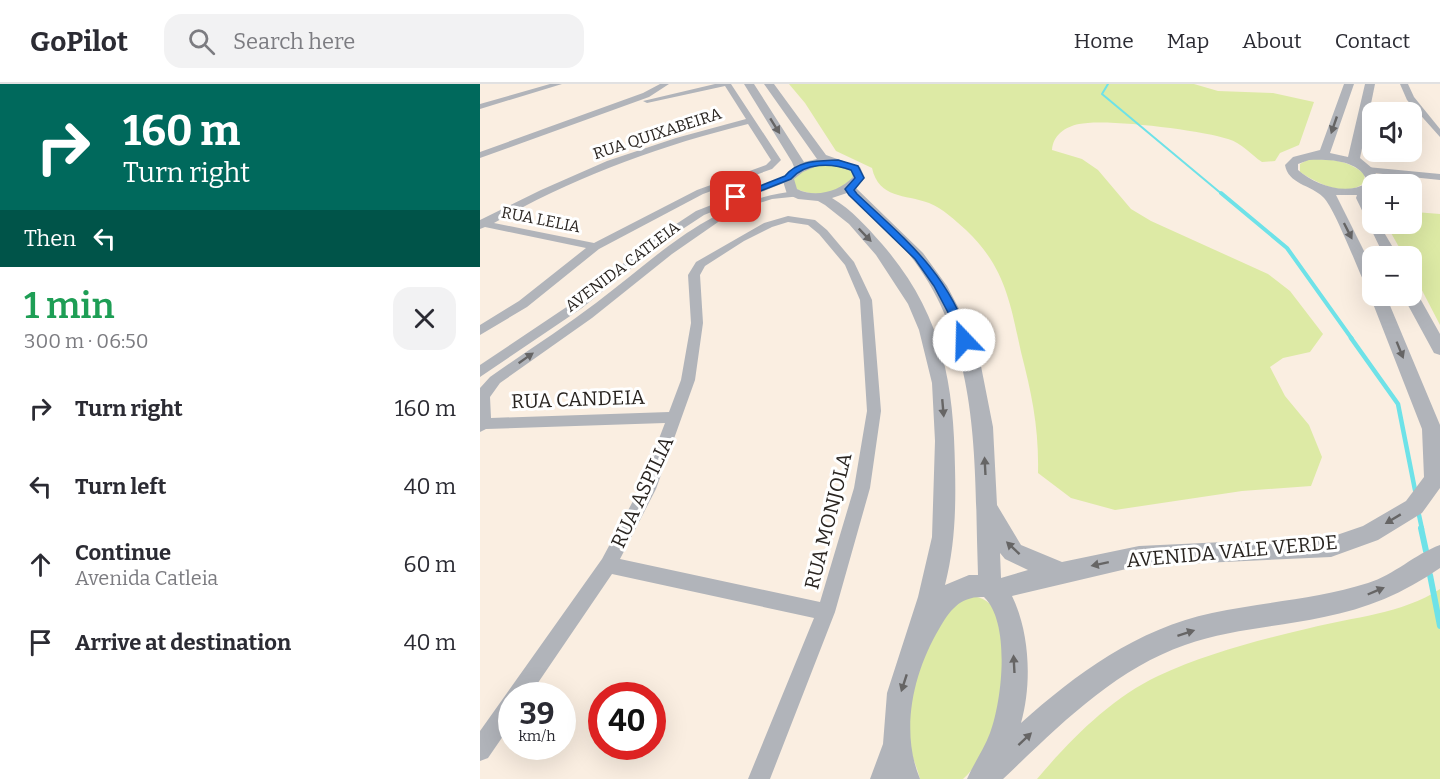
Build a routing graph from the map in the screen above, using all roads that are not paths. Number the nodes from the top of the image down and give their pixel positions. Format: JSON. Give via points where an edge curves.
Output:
{"nodes":[{"id":1,"x":558,"y":84,"type":"edge"},
{"id":2,"x":665,"y":84,"type":"edge"},
{"id":3,"x":726,"y":84,"type":"edge"},
{"id":4,"x":749,"y":84,"type":"edge"},
{"id":5,"x":769,"y":84,"type":"edge"},
{"id":6,"x":1349,"y":84,"type":"edge"},
{"id":7,"x":1370,"y":84,"type":"edge"},
{"id":8,"x":1404,"y":84,"type":"edge"},
{"id":9,"x":650,"y":97,"type":"junction"},
{"id":10,"x":480,"y":107,"type":"edge"},
{"id":11,"x":749,"y":121,"type":"junction"},
{"id":12,"x":1440,"y":134,"type":"edge"},
{"id":13,"x":480,"y":155,"type":"edge"},
{"id":14,"x":1310,"y":156,"type":"junction"},
{"id":15,"x":827,"y":162,"type":"junction"},
{"id":16,"x":1362,"y":167,"type":"junction"},
{"id":17,"x":800,"y":168,"type":"junction"},
{"id":18,"x":1368,"y":174,"type":"edge"},
{"id":19,"x":1440,"y":177,"type":"edge"},
{"id":20,"x":788,"y":178,"type":"junction"},
{"id":21,"x":1422,"y":184,"type":"edge"},
{"id":22,"x":1440,"y":185,"type":"edge"},
{"id":23,"x":1316,"y":187,"type":"junction"},
{"id":24,"x":1362,"y":188,"type":"edge"},
{"id":25,"x":850,"y":189,"type":"junction"},
{"id":26,"x":798,"y":194,"type":"junction"},
{"id":27,"x":821,"y":197,"type":"junction"},
{"id":28,"x":481,"y":225,"type":"edge"},
{"id":29,"x":595,"y":247,"type":"junction"},
{"id":30,"x":1362,"y":261,"type":"edge"},
{"id":31,"x":700,"y":264,"type":"joint"},
{"id":32,"x":1382,"y":306,"type":"edge"},
{"id":33,"x":1416,"y":306,"type":"edge"},
{"id":34,"x":480,"y":331,"type":"edge"},
{"id":35,"x":1440,"y":349,"type":"edge"},
{"id":36,"x":480,"y":372,"type":"edge"},
{"id":37,"x":481,"y":394,"type":"edge"},
{"id":38,"x":676,"y":417,"type":"junction"},
{"id":39,"x":481,"y":425,"type":"edge"},
{"id":40,"x":987,"y":502,"type":"junction"},
{"id":41,"x":1440,"y":555,"type":"edge"},
{"id":42,"x":608,"y":565,"type":"junction"},
{"id":43,"x":1060,"y":573,"type":"junction"},
{"id":44,"x":993,"y":589,"type":"junction"},
{"id":45,"x":826,"y":612,"type":"junction"},
{"id":46,"x":915,"y":647,"type":"junction"},
{"id":47,"x":527,"y":682,"type":"edge"},
{"id":48,"x":498,"y":724,"type":"edge"},
{"id":49,"x":897,"y":745,"type":"junction"},
{"id":50,"x":480,"y":750,"type":"edge"},
{"id":51,"x":759,"y":779,"type":"edge"},
{"id":52,"x":885,"y":779,"type":"edge"},
{"id":53,"x":905,"y":779,"type":"edge"},
{"id":54,"x":982,"y":779,"type":"edge"}],
"edges":[{"from":1,"to":10,"type":"street"},
{"from":2,"to":9,"type":"street"},
{"from":3,"to":9,"type":"street"},
{"from":3,"to":11,"type":"street"},
{"from":4,"to":17,"type":"street","one_way":true},
{"from":5,"to":15,"type":"street"},
{"from":6,"to":14,"type":"street","one_way":true,"via":[[1325,152]]},
{"from":7,"to":16,"type":"street","via":[[1354,158]]},
{"from":8,"to":12,"type":"street","via":[[1410,98]]},
{"from":9,"to":13,"type":"street"},
{"from":11,"to":28,"type":"street","name":"RUA QUIXABEIRA","via":[[661,144],[587,171]]},
{"from":11,"to":29,"type":"street","via":[[776,160],[761,171],[700,192]]},
{"from":14,"to":16,"type":"street","via":[[1334,157]]},
{"from":14,"to":23,"type":"street","via":[[1294,161],[1292,171]]},
{"from":15,"to":17,"type":"street"},
{"from":15,"to":25,"type":"street","via":[[847,164],[859,173]]},
{"from":16,"to":18,"type":"street"},
{"from":16,"to":19,"type":"street"},
{"from":17,"to":20,"type":"street"},
{"from":20,"to":26,"type":"street","via":[[787,184]]},
{"from":20,"to":36,"type":"street","name":"AVENIDA CATLEIA","via":[[700,213],[578,305]]},
{"from":21,"to":22,"type":"street"},
{"from":23,"to":24,"type":"street","via":[[1345,192]]},
{"from":23,"to":30,"type":"street","one_way":true,"via":[[1333,200]]},
{"from":25,"to":27,"type":"street"},
{"from":40,"to":25,"type":"street","one_way":true,"via":[[983,427],[971,361],[957,320],[918,256]]},
{"from":26,"to":27,"type":"street"},
{"from":37,"to":26,"type":"street","name":"AVENIDA CATLEIA","one_way":true,"via":[[710,222],[777,193]]},
{"from":27,"to":46,"type":"street","one_way":true,"via":[[835,204],[898,275],[927,327],[940,368],[945,432],[943,543]]},
{"from":28,"to":29,"type":"street","name":"RUA LELIA"},
{"from":29,"to":34,"type":"street","via":[[523,304]]},
{"from":31,"to":38,"type":"street","name":"RUA ASPILIA","via":[[694,275],[697,323],[688,380]]},
{"from":31,"to":45,"type":"street","name":"RUA MONJOLA","via":[[768,225],[788,219],[811,222],[850,264],[866,300],[874,411],[862,488]]},
{"from":32,"to":43,"type":"street","name":"AVENIDA VALE VERDE","one_way":true,"via":[[1432,429],[1435,479],[1414,507],[1370,533],[1331,547],[1139,556]]},
{"from":33,"to":35,"type":"street"},
{"from":37,"to":39,"type":"street"},
{"from":38,"to":39,"type":"street","name":"RUA CANDEIA"},
{"from":38,"to":42,"type":"street","name":"RUA ASPILIA","via":[[648,489]]},
{"from":43,"to":40,"type":"street","one_way":true,"via":[[1013,552]]},
{"from":40,"to":44,"type":"street"},
{"from":54,"to":41,"type":"street","one_way":true,"via":[[1084,685],[1131,654],[1186,632],[1368,594],[1410,576]]},
{"from":42,"to":45,"type":"street"},
{"from":42,"to":47,"type":"street","name":"RUA ASPILIA"},
{"from":43,"to":44,"type":"street","name":"AVENIDA VALE VERDE"},
{"from":44,"to":46,"type":"street","name":"AVENIDA VALE VERDE","via":[[968,586],[951,594]]},
{"from":54,"to":44,"type":"street","one_way":true,"via":[[997,753],[1010,712],[1015,671],[1007,610]]},
{"from":45,"to":51,"type":"street","name":"RUA MONJOLA"},
{"from":46,"to":49,"type":"street","one_way":true,"via":[[900,694]]},
{"from":48,"to":50,"type":"street"},
{"from":49,"to":52,"type":"street"},
{"from":49,"to":53,"type":"street"}]}
